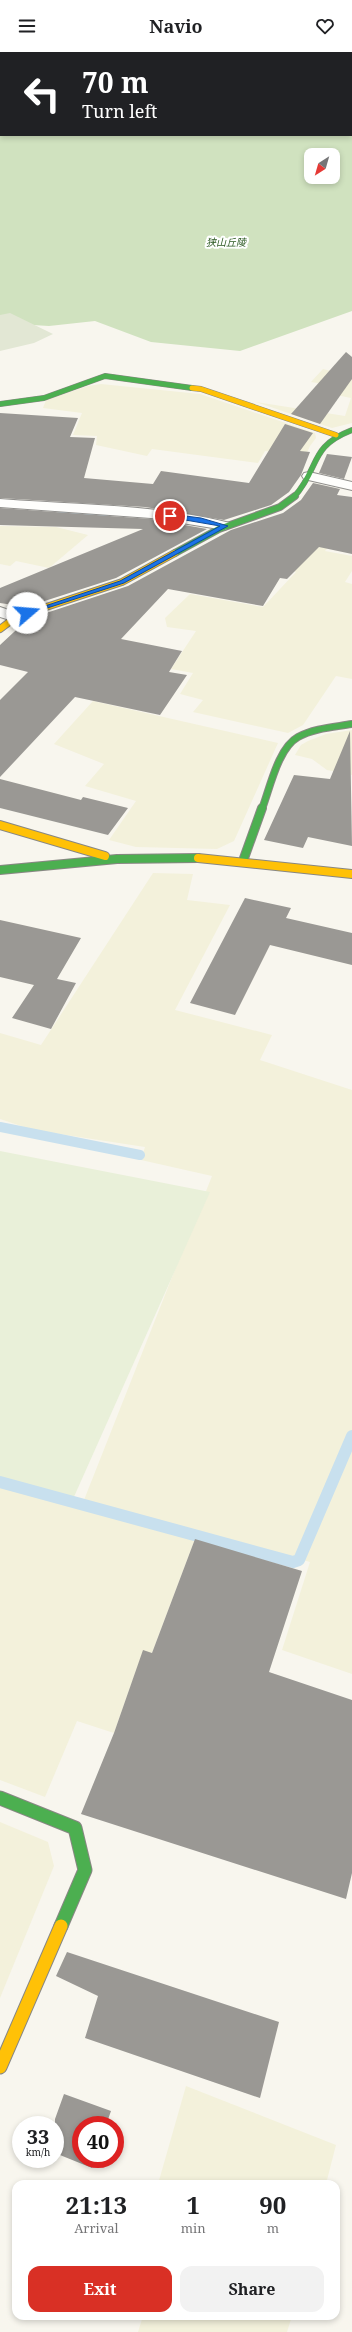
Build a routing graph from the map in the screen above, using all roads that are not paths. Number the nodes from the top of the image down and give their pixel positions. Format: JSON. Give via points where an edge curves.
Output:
{"nodes":[{"id":1,"x":0,"y":404,"type":"edge"},
{"id":2,"x":352,"y":430,"type":"edge"},
{"id":3,"x":336,"y":435,"type":"junction"},
{"id":4,"x":309,"y":476,"type":"junction"},
{"id":5,"x":352,"y":486,"type":"edge"},
{"id":6,"x":0,"y":503,"type":"edge"},
{"id":7,"x":225,"y":526,"type":"junction"},
{"id":8,"x":0,"y":612,"type":"edge"},
{"id":9,"x":16,"y":616,"type":"junction"},
{"id":10,"x":0,"y":630,"type":"edge"},
{"id":11,"x":352,"y":724,"type":"edge"},
{"id":12,"x":0,"y":825,"type":"edge"},
{"id":13,"x":116,"y":860,"type":"junction"},
{"id":14,"x":243,"y":861,"type":"junction"},
{"id":15,"x":0,"y":870,"type":"edge"},
{"id":16,"x":352,"y":874,"type":"edge"},
{"id":17,"x":0,"y":1798,"type":"edge"},
{"id":18,"x":0,"y":2067,"type":"edge"}],
"edges":[{"from":1,"to":3,"type":"street","via":[[44,398],[105,376],[201,389]]},
{"from":2,"to":3,"type":"street"},
{"from":3,"to":4,"type":"street","via":[[321,447]]},
{"from":4,"to":5,"type":"street"},
{"from":4,"to":7,"type":"street","via":[[295,496],[277,508]]},
{"from":6,"to":7,"type":"street","via":[[124,510],[201,520]]},
{"from":7,"to":9,"type":"street","via":[[122,582]]},
{"from":8,"to":9,"type":"street"},
{"from":9,"to":10,"type":"street"},
{"from":11,"to":14,"type":"street","via":[[326,728],[298,737],[283,752]]},
{"from":12,"to":13,"type":"street"},
{"from":13,"to":14,"type":"street","via":[[187,858]]},
{"from":13,"to":15,"type":"street"},
{"from":14,"to":16,"type":"street"},
{"from":17,"to":18,"type":"street","via":[[75,1828],[86,1870]]}]}
